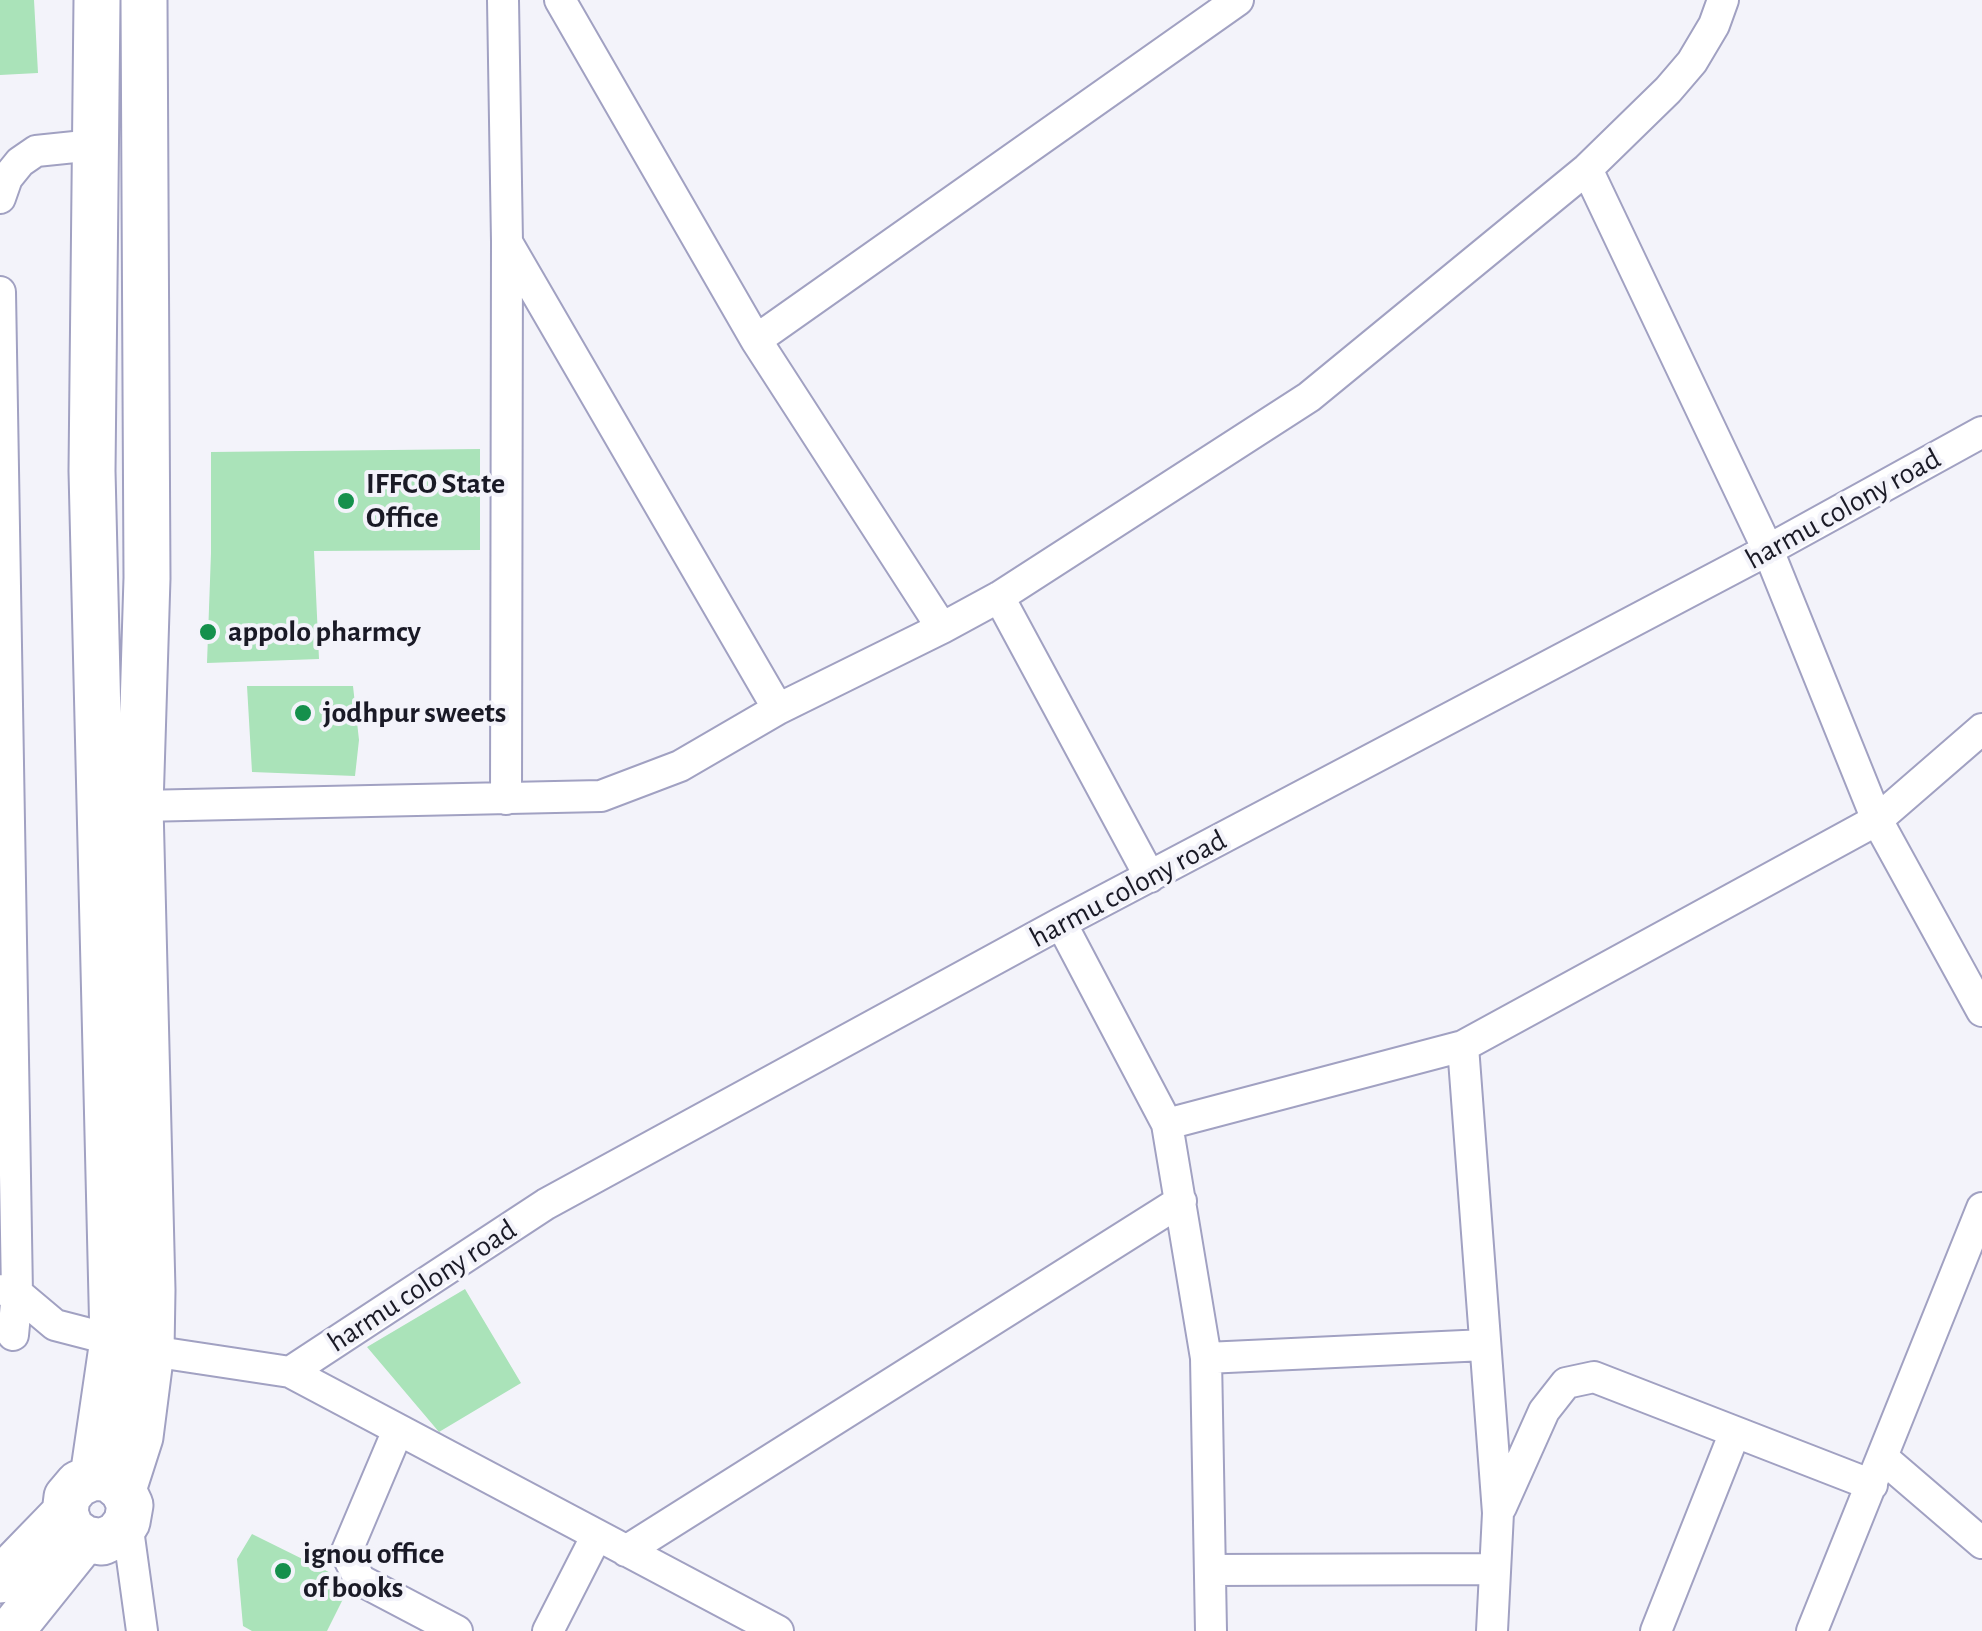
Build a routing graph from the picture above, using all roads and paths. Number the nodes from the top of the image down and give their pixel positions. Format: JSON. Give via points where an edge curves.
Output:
{"nodes":[{"id":1,"x":97,"y":0,"type":"edge"},
{"id":2,"x":144,"y":0,"type":"edge"},
{"id":3,"x":503,"y":0,"type":"edge"},
{"id":4,"x":560,"y":0,"type":"edge"},
{"id":5,"x":1238,"y":0,"type":"edge"},
{"id":6,"x":1724,"y":0,"type":"edge"},
{"id":7,"x":94,"y":145,"type":"junction"},
{"id":8,"x":1587,"y":170,"type":"junction"},
{"id":9,"x":0,"y":198,"type":"edge"},
{"id":10,"x":507,"y":242,"type":"junction"},
{"id":11,"x":0,"y":292,"type":"edge"},
{"id":12,"x":756,"y":340,"type":"junction"},
{"id":13,"x":1982,"y":432,"type":"edge"},
{"id":14,"x":1768,"y":550,"type":"junction"},
{"id":15,"x":999,"y":597,"type":"junction"},
{"id":16,"x":942,"y":628,"type":"junction"},
{"id":17,"x":778,"y":709,"type":"junction"},
{"id":18,"x":1982,"y":729,"type":"edge"},
{"id":19,"x":506,"y":800,"type":"junction"},
{"id":20,"x":140,"y":806,"type":"junction"},
{"id":21,"x":1877,"y":820,"type":"junction"},
{"id":22,"x":1150,"y":877,"type":"junction"},
{"id":23,"x":1061,"y":924,"type":"junction"},
{"id":24,"x":1982,"y":1010,"type":"edge"},
{"id":25,"x":1462,"y":1046,"type":"junction"},
{"id":26,"x":1167,"y":1124,"type":"junction"},
{"id":27,"x":1181,"y":1201,"type":"junction"},
{"id":28,"x":1982,"y":1208,"type":"edge"},
{"id":29,"x":8,"y":1291,"type":"edge"},
{"id":30,"x":56,"y":1324,"type":"junction"},
{"id":31,"x":6,"y":1334,"type":"edge"},
{"id":32,"x":132,"y":1346,"type":"junction"},
{"id":33,"x":1485,"y":1346,"type":"junction"},
{"id":34,"x":1206,"y":1358,"type":"junction"},
{"id":35,"x":290,"y":1372,"type":"junction"},
{"id":36,"x":398,"y":1430,"type":"junction"},
{"id":37,"x":1735,"y":1432,"type":"junction"},
{"id":38,"x":1877,"y":1471,"type":"junction"},
{"id":39,"x":115,"y":1496,"type":"junction"},
{"id":40,"x":1498,"y":1513,"type":"junction"},
{"id":41,"x":75,"y":1526,"type":"junction"},
{"id":42,"x":598,"y":1535,"type":"junction"},
{"id":43,"x":1982,"y":1542,"type":"edge"},
{"id":44,"x":626,"y":1550,"type":"junction"},
{"id":45,"x":1496,"y":1569,"type":"junction"},
{"id":46,"x":1210,"y":1570,"type":"junction"},
{"id":47,"x":0,"y":1580,"type":"edge"},
{"id":48,"x":11,"y":1631,"type":"edge"},
{"id":49,"x":142,"y":1631,"type":"edge"},
{"id":50,"x":457,"y":1631,"type":"edge"},
{"id":51,"x":548,"y":1631,"type":"edge"},
{"id":52,"x":778,"y":1631,"type":"edge"},
{"id":53,"x":1210,"y":1631,"type":"edge"},
{"id":54,"x":1492,"y":1631,"type":"edge"},
{"id":55,"x":1656,"y":1631,"type":"edge"},
{"id":56,"x":1812,"y":1631,"type":"edge"}],
"edges":[{"from":1,"to":7,"type":"main road"},
{"from":2,"to":20,"type":"main road","via":[[147,578]]},
{"from":3,"to":10,"type":"street"},
{"from":4,"to":12,"type":"street"},
{"from":5,"to":12,"type":"street"},
{"from":6,"to":8,"type":"street","via":[[1692,62]]},
{"from":7,"to":9,"type":"street","via":[[36,152],[7,178]]},
{"from":7,"to":32,"type":"main road","via":[[92,490]]},
{"from":8,"to":14,"type":"street"},
{"from":8,"to":15,"type":"street","via":[[1309,397]]},
{"from":10,"to":17,"type":"street"},
{"from":10,"to":19,"type":"street"},
{"from":11,"to":29,"type":"street"},
{"from":12,"to":16,"type":"street"},
{"from":13,"to":14,"type":"street","name":"harmu colony road"},
{"from":14,"to":21,"type":"street"},
{"from":14,"to":22,"type":"street","name":"harmu colony road"},
{"from":15,"to":16,"type":"street"},
{"from":15,"to":22,"type":"street"},
{"from":16,"to":17,"type":"street"},
{"from":17,"to":19,"type":"street","via":[[680,766],[601,796]]},
{"from":18,"to":21,"type":"street"},
{"from":19,"to":20,"type":"street"},
{"from":20,"to":32,"type":"main road","via":[[152,1290]]},
{"from":21,"to":24,"type":"street"},
{"from":21,"to":25,"type":"street"},
{"from":22,"to":23,"type":"street","name":"harmu colony road"},
{"from":23,"to":26,"type":"street"},
{"from":23,"to":35,"type":"street","name":"harmu colony road","via":[[546,1204]]},
{"from":25,"to":26,"type":"street"},
{"from":25,"to":33,"type":"street"},
{"from":26,"to":27,"type":"street"},
{"from":27,"to":34,"type":"street"},
{"from":27,"to":44,"type":"street"},
{"from":28,"to":38,"type":"street"},
{"from":29,"to":30,"type":"street"},
{"from":29,"to":31,"type":"street"},
{"from":30,"to":31,"type":"street"},
{"from":30,"to":32,"type":"street"},
{"from":32,"to":35,"type":"street"},
{"from":32,"to":39,"type":"main road","via":[[140,1437]]},
{"from":33,"to":34,"type":"street"},
{"from":33,"to":40,"type":"street"},
{"from":34,"to":46,"type":"street"},
{"from":35,"to":36,"type":"street"},
{"from":36,"to":42,"type":"street"},
{"from":36,"to":50,"type":"street","via":[[346,1553],[360,1580]]},
{"from":37,"to":38,"type":"street"},
{"from":37,"to":40,"type":"street","via":[[1594,1378],[1566,1383],[1544,1410]]},
{"from":37,"to":55,"type":"street"},
{"from":38,"to":43,"type":"street"},
{"from":38,"to":56,"type":"street"},
{"from":39,"to":41,"type":"main road","via":[[78,1484],[67,1497]]},
{"from":39,"to":49,"type":"street"},
{"from":40,"to":45,"type":"street"},
{"from":41,"to":47,"type":"main road"},
{"from":41,"to":48,"type":"main road"},
{"from":42,"to":44,"type":"street"},
{"from":42,"to":51,"type":"street"},
{"from":44,"to":52,"type":"street"},
{"from":45,"to":46,"type":"street"},
{"from":45,"to":54,"type":"street"},
{"from":46,"to":53,"type":"street"}]}
